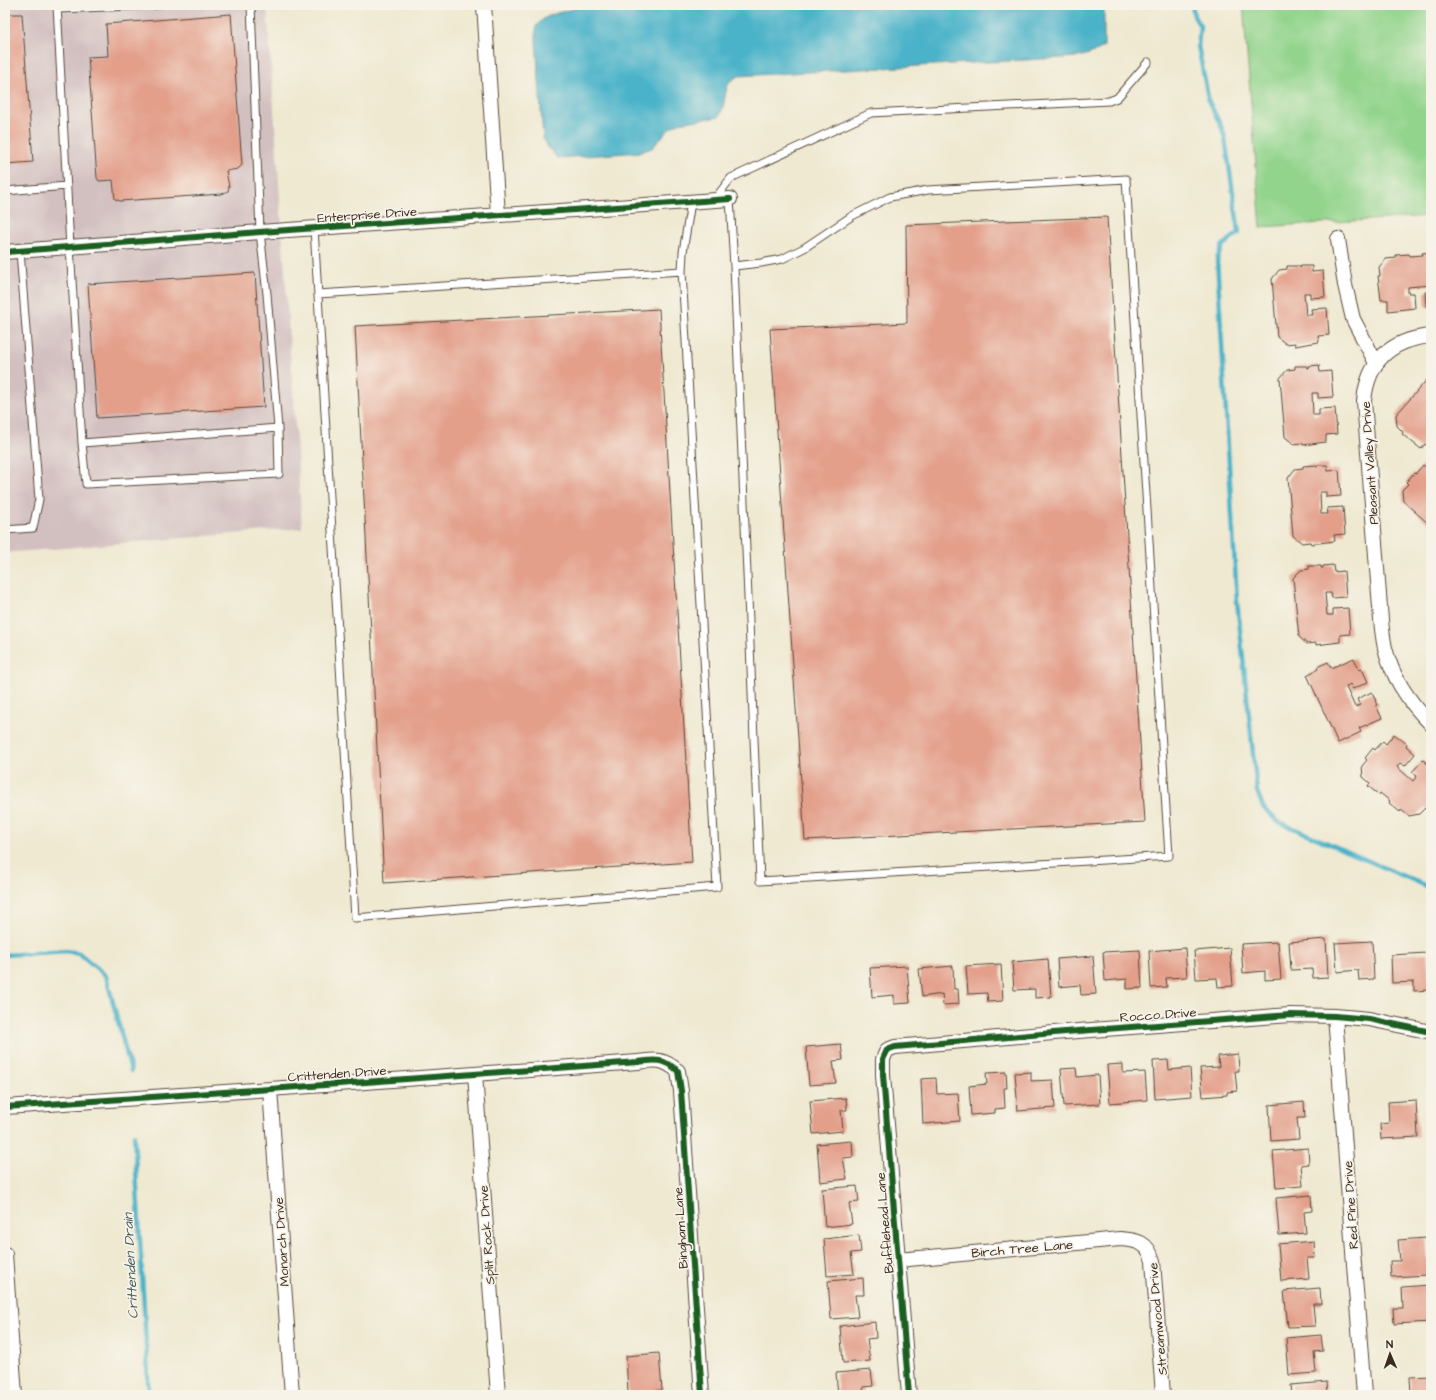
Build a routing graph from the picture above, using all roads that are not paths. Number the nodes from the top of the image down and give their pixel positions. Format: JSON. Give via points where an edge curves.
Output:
{"nodes":[{"id":1,"x":158,"y":5,"type":"edge"},
{"id":2,"x":251,"y":5,"type":"edge"},
{"id":3,"x":484,"y":5,"type":"edge"},
{"id":4,"x":57,"y":7,"type":"edge"},
{"id":5,"x":1148,"y":62,"type":"dead end"},
{"id":6,"x":68,"y":186,"type":"junction"},
{"id":7,"x":5,"y":191,"type":"edge"},
{"id":8,"x":730,"y":199,"type":"joint"},
{"id":9,"x":714,"y":200,"type":"junction"},
{"id":10,"x":691,"y":202,"type":"junction"},
{"id":11,"x":498,"y":215,"type":"junction"},
{"id":12,"x":314,"y":228,"type":"junction"},
{"id":13,"x":260,"y":232,"type":"junction"},
{"id":14,"x":1338,"y":239,"type":"dead end"},
{"id":15,"x":70,"y":247,"type":"junction"},
{"id":16,"x":20,"y":251,"type":"junction"},
{"id":17,"x":5,"y":252,"type":"edge"},
{"id":18,"x":734,"y":266,"type":"junction"},
{"id":19,"x":682,"y":270,"type":"junction"},
{"id":20,"x":318,"y":294,"type":"junction"},
{"id":21,"x":1431,"y":336,"type":"edge"},
{"id":22,"x":1376,"y":363,"type":"junction"},
{"id":23,"x":278,"y":428,"type":"junction"},
{"id":24,"x":82,"y":443,"type":"junction"},
{"id":25,"x":5,"y":530,"type":"edge"},
{"id":26,"x":1431,"y":724,"type":"edge"},
{"id":27,"x":1335,"y":1016,"type":"junction"},
{"id":28,"x":1431,"y":1032,"type":"edge"},
{"id":29,"x":887,"y":1050,"type":"joint"},
{"id":30,"x":670,"y":1064,"type":"joint"},
{"id":31,"x":475,"y":1074,"type":"junction"},
{"id":32,"x":270,"y":1090,"type":"junction"},
{"id":33,"x":5,"y":1107,"type":"edge"},
{"id":34,"x":1144,"y":1246,"type":"joint"},
{"id":35,"x":5,"y":1254,"type":"edge"},
{"id":36,"x":898,"y":1260,"type":"junction"},
{"id":37,"x":15,"y":1395,"type":"edge"},
{"id":38,"x":292,"y":1395,"type":"edge"},
{"id":39,"x":498,"y":1395,"type":"edge"},
{"id":40,"x":702,"y":1395,"type":"edge"},
{"id":41,"x":909,"y":1395,"type":"edge"},
{"id":42,"x":1163,"y":1395,"type":"edge"},
{"id":43,"x":1364,"y":1395,"type":"edge"}],
"edges":[{"from":1,"to":4,"type":"lane"},
{"from":2,"to":13,"type":"lane"},
{"from":3,"to":11,"type":"street"},
{"from":4,"to":6,"type":"lane"},
{"from":5,"to":9,"type":"lane","via":[[1117,98],[1109,101],[871,114],[731,178]]},
{"from":6,"to":7,"type":"lane"},
{"from":6,"to":15,"type":"lane"},
{"from":8,"to":9,"type":"street","name":"Enterprise Drive"},
{"from":8,"to":18,"type":"lane"},
{"from":9,"to":10,"type":"street","name":"Enterprise Drive"},
{"from":10,"to":11,"type":"street","name":"Enterprise Drive"},
{"from":10,"to":19,"type":"lane"},
{"from":11,"to":12,"type":"street","name":"Enterprise Drive"},
{"from":12,"to":13,"type":"street","name":"Enterprise Drive"},
{"from":12,"to":20,"type":"lane"},
{"from":13,"to":15,"type":"street","name":"Enterprise Drive"},
{"from":13,"to":23,"type":"lane"},
{"from":14,"to":22,"type":"street","via":[[1353,319]]},
{"from":15,"to":16,"type":"street","name":"Enterprise Drive"},
{"from":15,"to":24,"type":"lane"},
{"from":16,"to":17,"type":"street","name":"Enterprise Drive"},
{"from":16,"to":25,"type":"lane","via":[[39,499],[33,528]]},
{"from":18,"to":18,"type":"lane","via":[[760,881],[1169,856],[1126,179],[928,190],[890,197],[852,216],[804,248],[782,259]]},
{"from":19,"to":20,"type":"lane"},
{"from":19,"to":20,"type":"lane","via":[[717,887],[355,918]]},
{"from":21,"to":22,"type":"street","name":"Pleasant Valley Drive","via":[[1414,338],[1393,347]]},
{"from":22,"to":26,"type":"street","name":"Pleasant Valley Drive","via":[[1366,386],[1364,401],[1381,620],[1389,661],[1400,685],[1412,704]]},
{"from":23,"to":24,"type":"lane"},
{"from":23,"to":24,"type":"lane","via":[[279,474],[86,484]]},
{"from":27,"to":28,"type":"street","name":"Rocco Drive","via":[[1369,1019]]},
{"from":27,"to":29,"type":"street","name":"Rocco Drive","via":[[1290,1015],[895,1047]]},
{"from":27,"to":43,"type":"street","name":"Red Pine Drive"},
{"from":29,"to":36,"type":"street","name":"Bufflehead Lane","via":[[883,1075]]},
{"from":30,"to":31,"type":"street","name":"Crittenden Drive","via":[[654,1059]]},
{"from":30,"to":40,"type":"street","name":"Bingham Lane","via":[[678,1071],[681,1091]]},
{"from":31,"to":32,"type":"street","name":"Crittenden Drive"},
{"from":31,"to":39,"type":"street","name":"Split Rock Drive"},
{"from":32,"to":33,"type":"street","name":"Crittenden Drive"},
{"from":32,"to":38,"type":"street","name":"Monarch Drive"},
{"from":34,"to":36,"type":"street","name":"Birch Tree Lane","via":[[1140,1242],[1120,1239]]},
{"from":34,"to":42,"type":"street","name":"Streamwood Drive","via":[[1151,1253],[1153,1261]]},
{"from":35,"to":37,"type":"street"},
{"from":36,"to":41,"type":"street","name":"Bufflehead Lane"}]}
